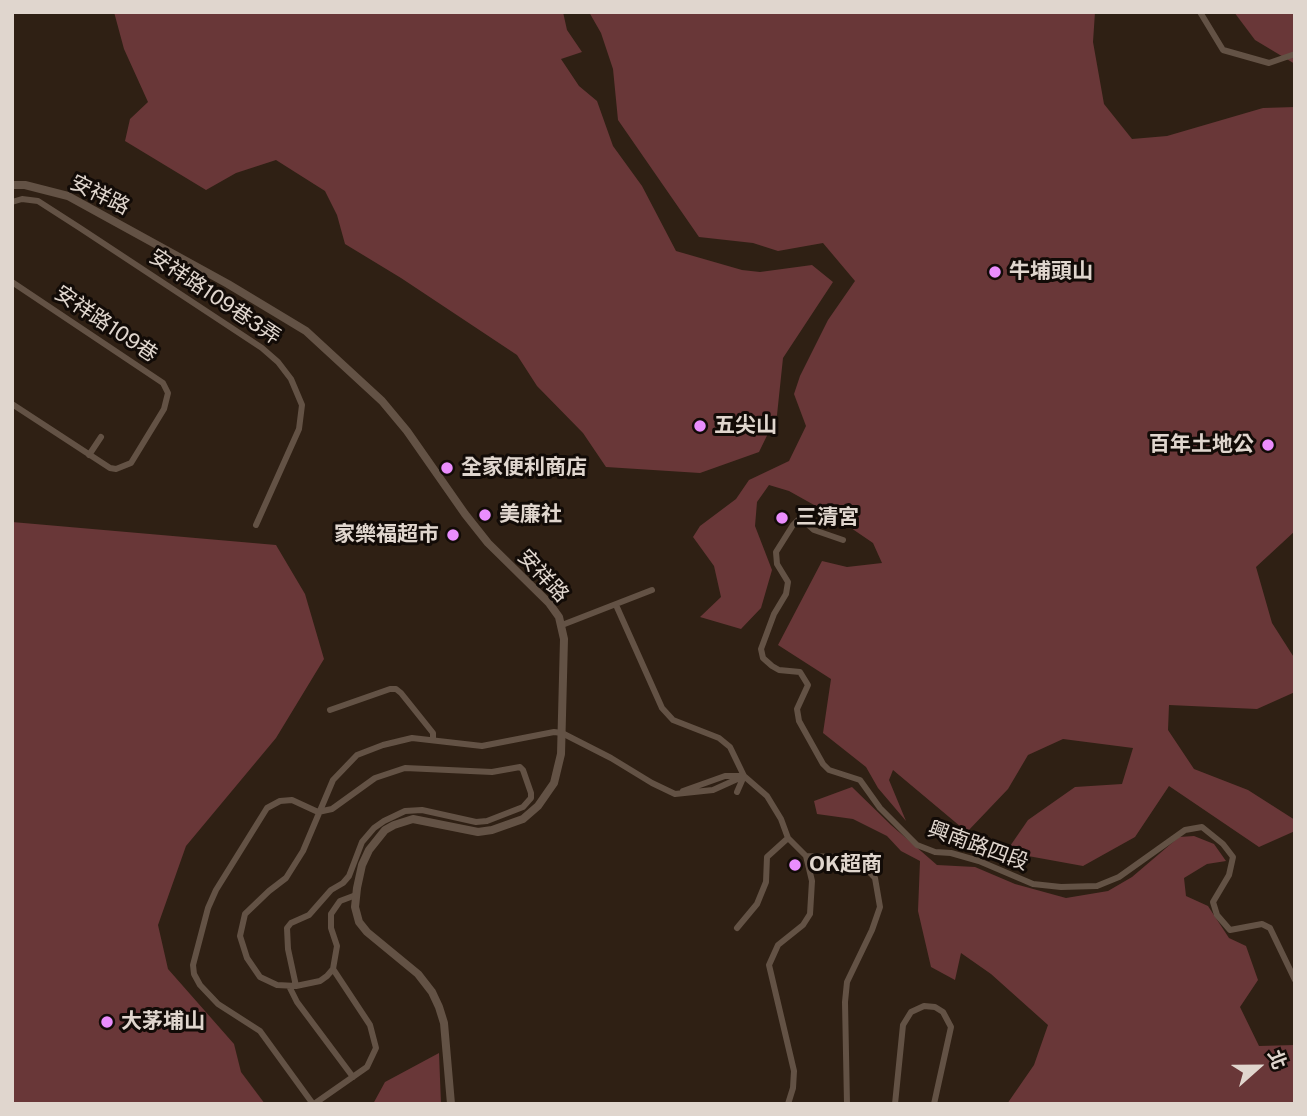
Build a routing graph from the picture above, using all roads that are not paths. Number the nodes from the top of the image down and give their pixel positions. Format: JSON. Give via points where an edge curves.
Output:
{"nodes":[{"id":1,"x":1200,"y":12,"type":"edge"},
{"id":2,"x":1295,"y":54,"type":"edge"},
{"id":3,"x":12,"y":185,"type":"edge"},
{"id":4,"x":12,"y":202,"type":"edge"},
{"id":5,"x":12,"y":282,"type":"edge"},
{"id":6,"x":12,"y":404,"type":"edge"},
{"id":7,"x":101,"y":437,"type":"dead end"},
{"id":8,"x":89,"y":455,"type":"junction"},
{"id":9,"x":256,"y":525,"type":"dead end"},
{"id":10,"x":843,"y":540,"type":"dead end"},
{"id":11,"x":652,"y":590,"type":"dead end"},
{"id":12,"x":616,"y":605,"type":"junction"},
{"id":13,"x":562,"y":625,"type":"junction"},
{"id":14,"x":330,"y":710,"type":"dead end"},
{"id":15,"x":562,"y":733,"type":"junction"},
{"id":16,"x":433,"y":740,"type":"junction"},
{"id":17,"x":744,"y":776,"type":"junction"},
{"id":18,"x":737,"y":792,"type":"dead end"},
{"id":19,"x":317,"y":812,"type":"junction"},
{"id":20,"x":788,"y":838,"type":"junction"},
{"id":21,"x":806,"y":856,"type":"junction"},
{"id":22,"x":356,"y":895,"type":"junction"},
{"id":23,"x":737,"y":928,"type":"dead end"},
{"id":24,"x":333,"y":969,"type":"junction"},
{"id":25,"x":1295,"y":980,"type":"edge"},
{"id":26,"x":292,"y":986,"type":"junction"},
{"id":27,"x":353,"y":1077,"type":"junction"},
{"id":28,"x":313,"y":1104,"type":"edge"},
{"id":29,"x":450,"y":1104,"type":"edge"},
{"id":30,"x":788,"y":1104,"type":"edge"},
{"id":31,"x":847,"y":1104,"type":"edge"},
{"id":32,"x":895,"y":1104,"type":"edge"},
{"id":33,"x":934,"y":1104,"type":"edge"}],
"edges":[{"from":1,"to":2,"type":"street","via":[[1223,50],[1269,63]]},
{"from":3,"to":13,"type":"street","name":"安祥路","via":[[68,196],[306,331],[382,401],[464,514],[549,603]]},
{"from":4,"to":9,"type":"street","name":"安祥路109巷3弄","via":[[38,201],[262,348],[291,379],[302,405],[299,429]]},
{"from":5,"to":8,"type":"street","name":"安祥路109巷","via":[[163,383],[168,393],[164,409],[131,463],[110,468]]},
{"from":6,"to":8,"type":"street","name":"安祥路109巷"},
{"from":7,"to":8,"type":"street"},
{"from":10,"to":25,"type":"street","name":"興南路四段","via":[[814,530],[804,521],[793,525],[776,552],[777,564],[788,582],[786,594],[761,649],[772,666],[800,672],[808,685],[797,709],[799,721],[823,764],[860,780],[916,845],[979,861],[1033,884],[1097,886],[1119,877],[1185,830],[1202,827],[1233,857],[1229,875],[1213,902],[1217,915],[1230,930],[1262,924],[1270,928]]},
{"from":11,"to":12,"type":"street"},
{"from":12,"to":13,"type":"street"},
{"from":12,"to":17,"type":"street","via":[[662,708],[673,720],[730,747]]},
{"from":13,"to":15,"type":"street","name":"安祥路"},
{"from":14,"to":16,"type":"street","via":[[396,689],[433,733]]},
{"from":15,"to":16,"type":"street","via":[[482,746]]},
{"from":15,"to":17,"type":"street","via":[[675,794],[713,790]]},
{"from":15,"to":22,"type":"street","name":"安祥路","via":[[554,783],[523,819],[478,832],[413,819],[394,825],[369,850]]},
{"from":16,"to":19,"type":"street","via":[[412,738],[357,755],[333,780]]},
{"from":17,"to":18,"type":"street"},
{"from":17,"to":20,"type":"street","via":[[767,796]]},
{"from":19,"to":26,"type":"street","via":[[303,851],[286,877],[245,914],[240,936],[260,977]]},
{"from":19,"to":26,"type":"street","via":[[332,810],[375,778],[405,768],[492,772],[520,767],[531,793],[523,807],[487,821],[405,811],[374,828],[362,842],[343,883],[309,915],[287,928]]},
{"from":19,"to":28,"type":"street","via":[[292,800],[267,808],[216,890],[193,965],[201,985],[218,1004],[260,1031]]},
{"from":20,"to":21,"type":"street"},
{"from":20,"to":23,"type":"street","via":[[767,857],[766,881],[757,904]]},
{"from":21,"to":30,"type":"street","via":[[812,881],[810,914],[778,945],[769,964],[794,1071]]},
{"from":21,"to":31,"type":"street","via":[[843,857],[861,863],[875,878],[880,907],[847,982]]},
{"from":22,"to":24,"type":"street","via":[[340,901],[331,914],[337,946]]},
{"from":22,"to":29,"type":"street","name":"安祥路","via":[[359,922],[418,974],[439,1007]]},
{"from":24,"to":26,"type":"street","via":[[320,981]]},
{"from":24,"to":27,"type":"street","via":[[375,1039],[367,1067]]},
{"from":26,"to":27,"type":"street","via":[[297,1002]]},
{"from":27,"to":28,"type":"street"},
{"from":32,"to":33,"type":"street","via":[[903,1025],[923,1006],[943,1012],[951,1027]]}]}
